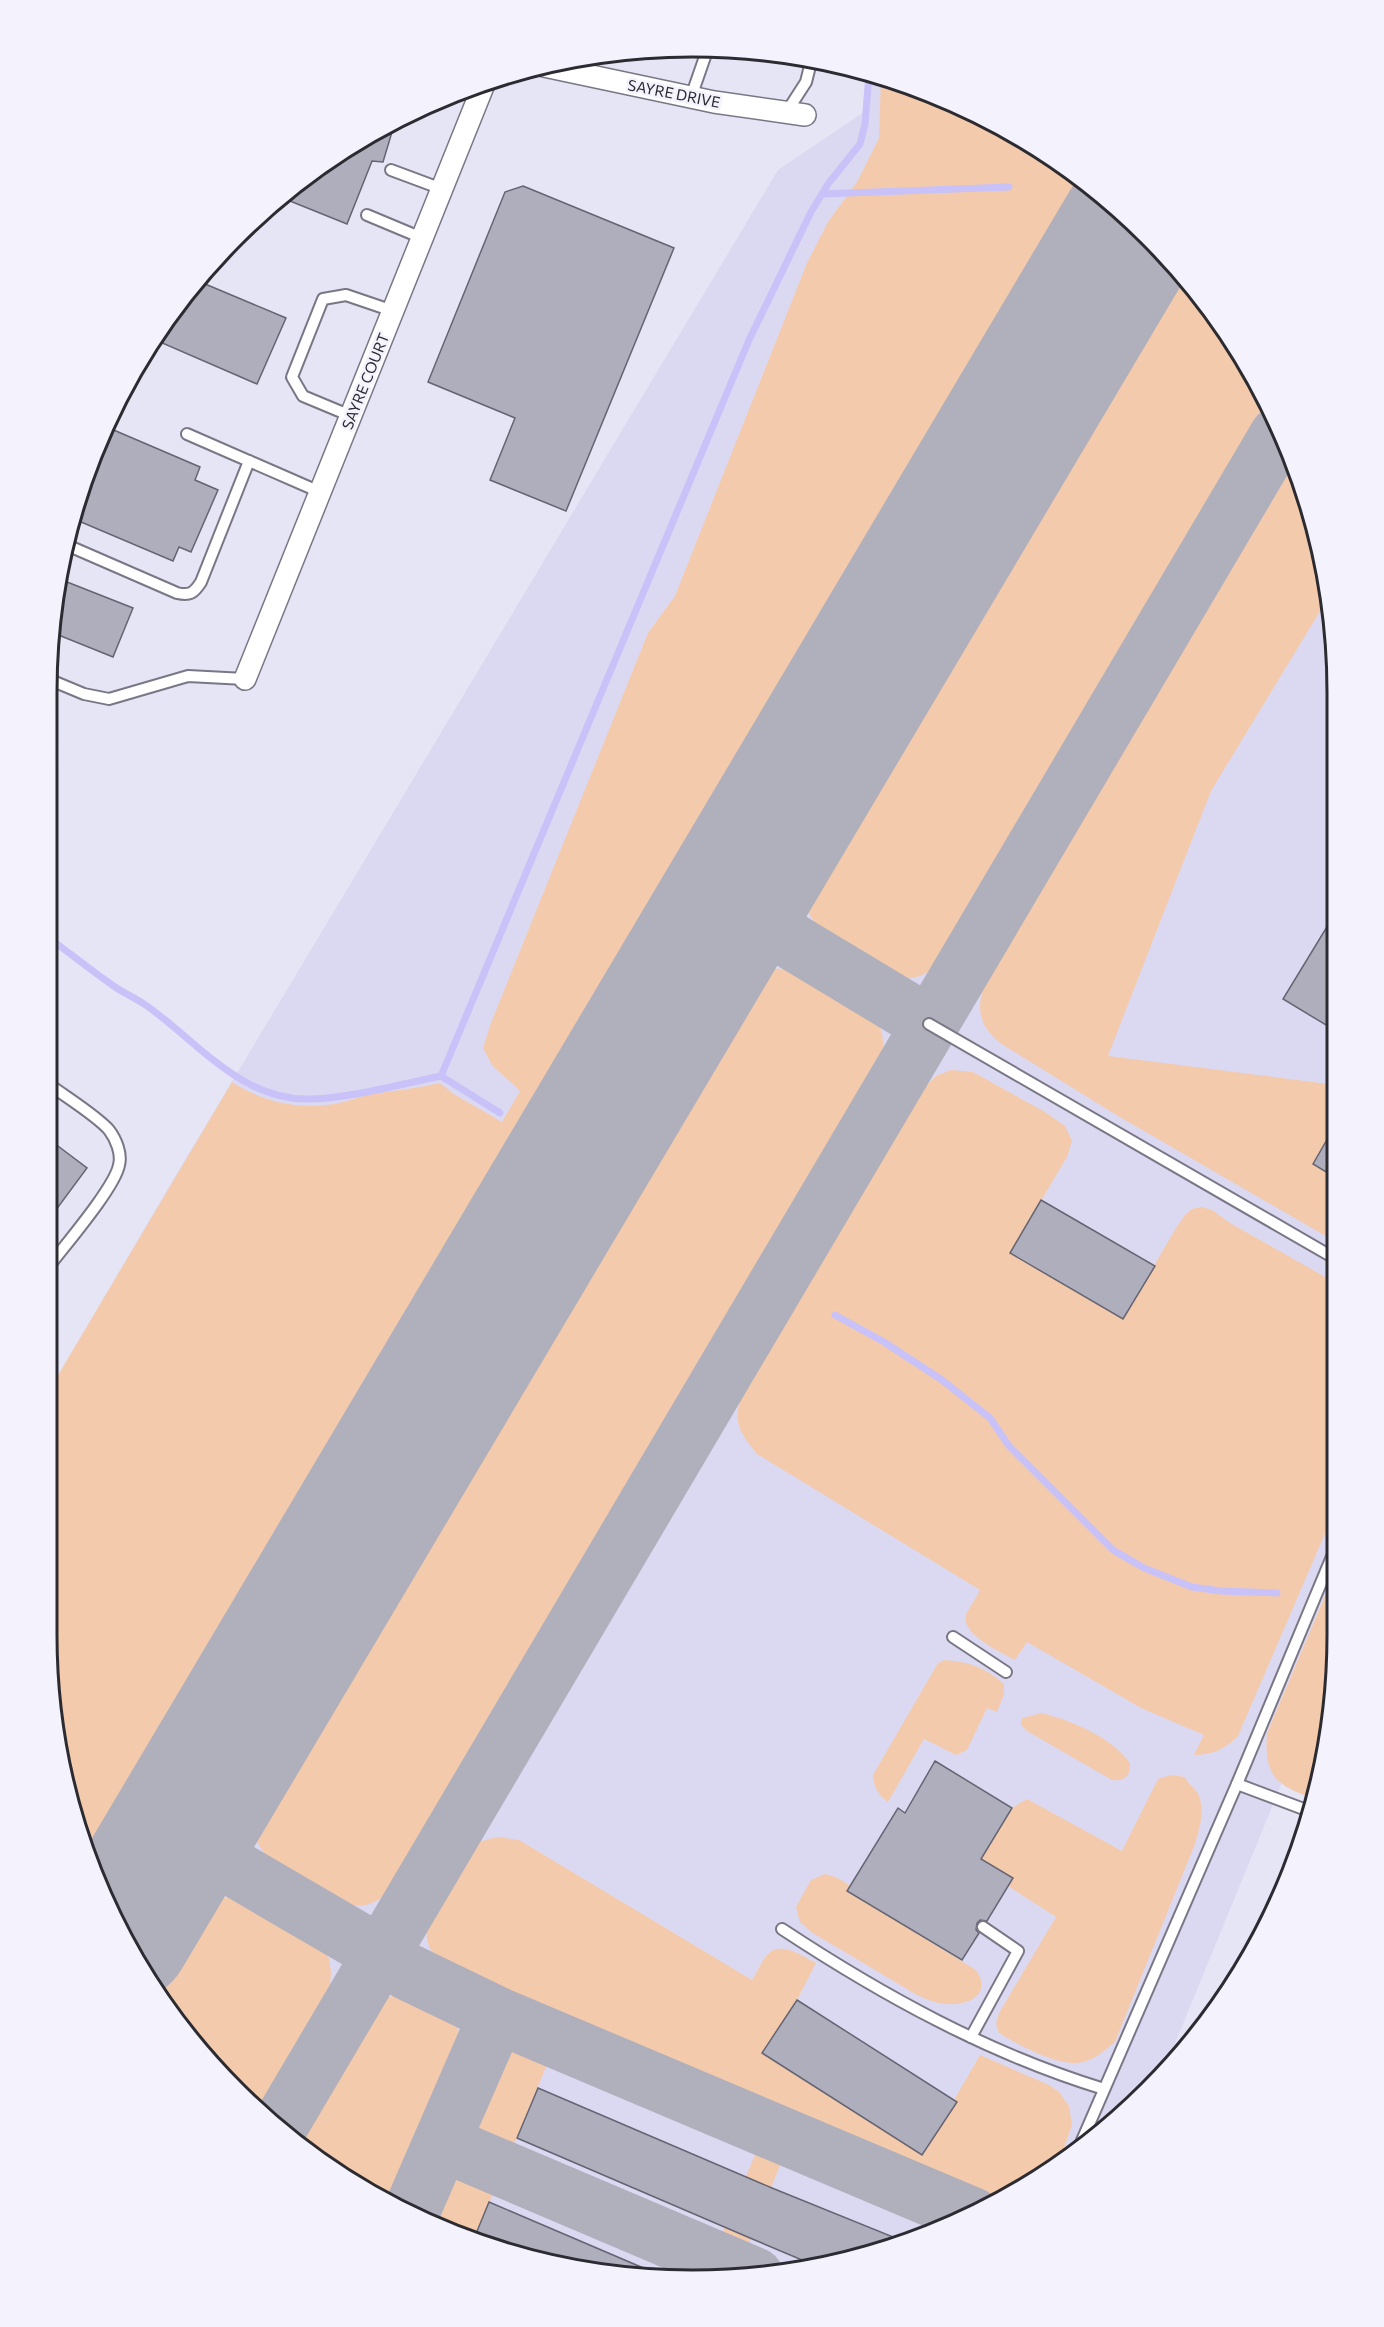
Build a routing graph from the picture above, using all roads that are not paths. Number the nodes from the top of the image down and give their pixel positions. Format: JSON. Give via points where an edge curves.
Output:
{"nodes":[{"id":1,"x":705,"y":57,"type":"edge"},
{"id":2,"x":810,"y":68,"type":"edge"},
{"id":3,"x":564,"y":70,"type":"edge"},
{"id":4,"x":480,"y":94,"type":"edge"},
{"id":5,"x":691,"y":97,"type":"junction"},
{"id":6,"x":796,"y":114,"type":"joint"},
{"id":7,"x":391,"y":170,"type":"dead end"},
{"id":8,"x":442,"y":189,"type":"junction"},
{"id":9,"x":367,"y":215,"type":"dead end"},
{"id":10,"x":422,"y":238,"type":"junction"},
{"id":11,"x":393,"y":311,"type":"junction"},
{"id":12,"x":351,"y":416,"type":"junction"},
{"id":13,"x":187,"y":435,"type":"dead end"},
{"id":14,"x":249,"y":461,"type":"junction"},
{"id":15,"x":320,"y":492,"type":"junction"},
{"id":16,"x":74,"y":548,"type":"edge"},
{"id":17,"x":245,"y":679,"type":"joint"},
{"id":18,"x":57,"y":682,"type":"edge"},
{"id":19,"x":929,"y":1024,"type":"dead end"},
{"id":20,"x":57,"y":1090,"type":"edge"},
{"id":21,"x":1327,"y":1253,"type":"edge"},
{"id":22,"x":57,"y":1256,"type":"edge"},
{"id":23,"x":1327,"y":1569,"type":"edge"},
{"id":24,"x":953,"y":1637,"type":"dead end"},
{"id":25,"x":1006,"y":1671,"type":"dead end"},
{"id":26,"x":1237,"y":1784,"type":"junction"},
{"id":27,"x":1302,"y":1808,"type":"edge"},
{"id":28,"x":983,"y":1928,"type":"dead end"},
{"id":29,"x":783,"y":1929,"type":"dead end"},
{"id":30,"x":971,"y":2037,"type":"junction"},
{"id":31,"x":1104,"y":2089,"type":"junction"},
{"id":32,"x":1085,"y":2134,"type":"edge"}],
"edges":[{"from":1,"to":5,"type":"lane"},
{"from":2,"to":6,"type":"lane"},
{"from":3,"to":5,"type":"street","name":"SAYRE DRIVE"},
{"from":4,"to":8,"type":"street","name":"SAYRE COURT"},
{"from":5,"to":6,"type":"street","name":"SAYRE DRIVE"},
{"from":7,"to":8,"type":"lane"},
{"from":8,"to":10,"type":"street","name":"SAYRE COURT"},
{"from":9,"to":10,"type":"lane"},
{"from":10,"to":11,"type":"street","name":"SAYRE COURT"},
{"from":11,"to":12,"type":"street","name":"SAYRE COURT"},
{"from":11,"to":12,"type":"lane","via":[[346,295],[323,299],[292,377],[303,396]]},
{"from":12,"to":15,"type":"street","name":"SAYRE COURT"},
{"from":13,"to":14,"type":"lane"},
{"from":14,"to":15,"type":"lane"},
{"from":14,"to":16,"type":"lane","via":[[201,582],[187,595]]},
{"from":15,"to":17,"type":"street","name":"SAYRE COURT"},
{"from":17,"to":18,"type":"lane","via":[[188,676],[109,699],[84,694]]},
{"from":19,"to":21,"type":"lane"},
{"from":20,"to":22,"type":"lane","via":[[108,1130],[120,1154],[112,1182]]},
{"from":23,"to":26,"type":"lane"},
{"from":24,"to":25,"type":"lane"},
{"from":26,"to":27,"type":"lane"},
{"from":26,"to":31,"type":"lane"},
{"from":28,"to":30,"type":"lane","via":[[1018,1951]]},
{"from":29,"to":30,"type":"lane","via":[[864,1979]]},
{"from":30,"to":31,"type":"lane"},
{"from":31,"to":32,"type":"lane"}]}
